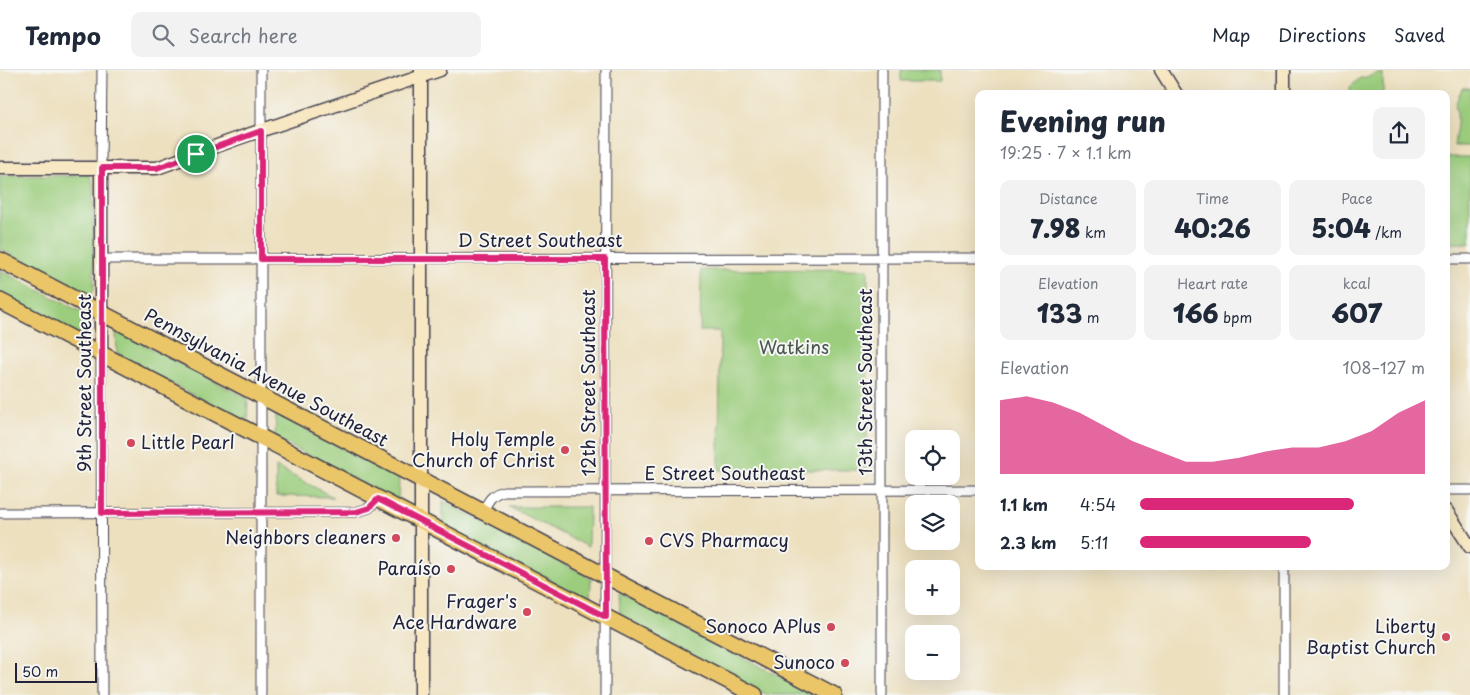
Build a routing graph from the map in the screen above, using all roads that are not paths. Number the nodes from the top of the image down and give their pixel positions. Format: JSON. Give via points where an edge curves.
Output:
{"nodes":[{"id":1,"x":102,"y":70,"type":"edge"},
{"id":2,"x":261,"y":70,"type":"edge"},
{"id":3,"x":440,"y":70,"type":"edge"},
{"id":4,"x":606,"y":70,"type":"edge"},
{"id":5,"x":882,"y":70,"type":"edge"},
{"id":6,"x":1161,"y":70,"type":"edge"},
{"id":7,"x":1284,"y":70,"type":"edge"},
{"id":8,"x":421,"y":73,"type":"edge"},
{"id":9,"x":1174,"y":90,"type":"edge"},
{"id":10,"x":1284,"y":90,"type":"edge"},
{"id":11,"x":261,"y":131,"type":"junction"},
{"id":12,"x":0,"y":168,"type":"edge"},
{"id":13,"x":102,"y":168,"type":"junction"},
{"id":14,"x":421,"y":258,"type":"junction"},
{"id":15,"x":882,"y":258,"type":"junction"},
{"id":16,"x":975,"y":258,"type":"edge"},
{"id":17,"x":102,"y":259,"type":"junction"},
{"id":18,"x":261,"y":259,"type":"junction"},
{"id":19,"x":605,"y":259,"type":"junction"},
{"id":20,"x":1450,"y":259,"type":"edge"},
{"id":21,"x":1470,"y":259,"type":"edge"},
{"id":22,"x":0,"y":260,"type":"edge"},
{"id":23,"x":0,"y":301,"type":"edge"},
{"id":24,"x":102,"y":314,"type":"junction"},
{"id":25,"x":102,"y":355,"type":"junction"},
{"id":26,"x":262,"y":397,"type":"junction"},
{"id":27,"x":262,"y":438,"type":"junction"},
{"id":28,"x":421,"y":480,"type":"junction"},
{"id":29,"x":605,"y":490,"type":"junction"},
{"id":30,"x":882,"y":490,"type":"junction"},
{"id":31,"x":975,"y":490,"type":"edge"},
{"id":32,"x":1450,"y":490,"type":"edge"},
{"id":33,"x":1470,"y":490,"type":"edge"},
{"id":34,"x":378,"y":499,"type":"junction"},
{"id":35,"x":262,"y":512,"type":"junction"},
{"id":36,"x":482,"y":512,"type":"junction"},
{"id":37,"x":0,"y":513,"type":"edge"},
{"id":38,"x":102,"y":513,"type":"junction"},
{"id":39,"x":1450,"y":516,"type":"edge"},
{"id":40,"x":421,"y":521,"type":"junction"},
{"id":41,"x":1470,"y":547,"type":"edge"},
{"id":42,"x":1284,"y":570,"type":"edge"},
{"id":43,"x":605,"y":576,"type":"junction"},
{"id":44,"x":606,"y":617,"type":"junction"},
{"id":45,"x":102,"y":695,"type":"edge"},
{"id":46,"x":261,"y":695,"type":"edge"},
{"id":47,"x":421,"y":695,"type":"edge"},
{"id":48,"x":605,"y":695,"type":"edge"},
{"id":49,"x":755,"y":695,"type":"edge"},
{"id":50,"x":834,"y":695,"type":"edge"},
{"id":51,"x":882,"y":695,"type":"edge"},
{"id":52,"x":1284,"y":695,"type":"edge"}],
"edges":[{"from":1,"to":13,"type":"street","name":"9th Street Southeast"},
{"from":2,"to":11,"type":"street"},
{"from":3,"to":8,"type":"street"},
{"from":4,"to":19,"type":"street","name":"12th Street Southeast"},
{"from":5,"to":15,"type":"street","name":"13th Street Southeast"},
{"from":6,"to":9,"type":"street"},
{"from":7,"to":10,"type":"street"},
{"from":8,"to":11,"type":"street"},
{"from":8,"to":14,"type":"street"},
{"from":11,"to":13,"type":"street","via":[[157,168]]},
{"from":11,"to":18,"type":"street"},
{"from":12,"to":13,"type":"street"},
{"from":13,"to":17,"type":"street","name":"9th Street Southeast"},
{"from":14,"to":18,"type":"street","name":"D Street Southeast"},
{"from":14,"to":19,"type":"street","name":"D Street Southeast"},
{"from":14,"to":28,"type":"street"},
{"from":15,"to":16,"type":"street","name":"D Street Southeast"},
{"from":15,"to":19,"type":"street","name":"D Street Southeast"},
{"from":15,"to":30,"type":"street","name":"13th Street Southeast"},
{"from":17,"to":18,"type":"street","name":"D Street Southeast"},
{"from":17,"to":24,"type":"street","name":"9th Street Southeast"},
{"from":18,"to":26,"type":"street"},
{"from":19,"to":29,"type":"street","name":"12th Street Southeast"},
{"from":20,"to":21,"type":"street"},
{"from":22,"to":24,"type":"main road","name":"Pennsylvania Avenue Southeast"},
{"from":23,"to":25,"type":"main road"},
{"from":24,"to":25,"type":"street","name":"9th Street Southeast"},
{"from":24,"to":26,"type":"main road","name":"Pennsylvania Avenue Southeast"},
{"from":25,"to":27,"type":"main road"},
{"from":25,"to":38,"type":"street","name":"9th Street Southeast"},
{"from":26,"to":27,"type":"street"},
{"from":26,"to":28,"type":"main road","name":"Pennsylvania Avenue Southeast"},
{"from":27,"to":34,"type":"main road"},
{"from":27,"to":35,"type":"street"},
{"from":28,"to":36,"type":"main road","name":"Pennsylvania Avenue Southeast"},
{"from":28,"to":40,"type":"street"},
{"from":29,"to":30,"type":"street","name":"E Street Southeast"},
{"from":29,"to":36,"type":"street","name":"E Street Southeast","via":[[504,491],[491,496]]},
{"from":29,"to":43,"type":"street","name":"12th Street Southeast"},
{"from":30,"to":31,"type":"street","name":"E Street Southeast"},
{"from":30,"to":51,"type":"street","name":"13th Street Southeast"},
{"from":32,"to":33,"type":"street"},
{"from":34,"to":35,"type":"street","via":[[359,512]]},
{"from":34,"to":40,"type":"main road"},
{"from":35,"to":38,"type":"street"},
{"from":35,"to":46,"type":"street"},
{"from":36,"to":43,"type":"main road","name":"Pennsylvania Avenue Southeast"},
{"from":37,"to":38,"type":"street"},
{"from":38,"to":45,"type":"street","name":"9th Street Southeast"},
{"from":39,"to":41,"type":"street"},
{"from":40,"to":44,"type":"main road"},
{"from":40,"to":47,"type":"street"},
{"from":42,"to":52,"type":"street"},
{"from":43,"to":44,"type":"street","name":"12th Street Southeast"},
{"from":43,"to":50,"type":"main road","name":"Pennsylvania Avenue Southeast"},
{"from":44,"to":48,"type":"street","name":"12th Street Southeast"},
{"from":44,"to":49,"type":"main road"}]}
